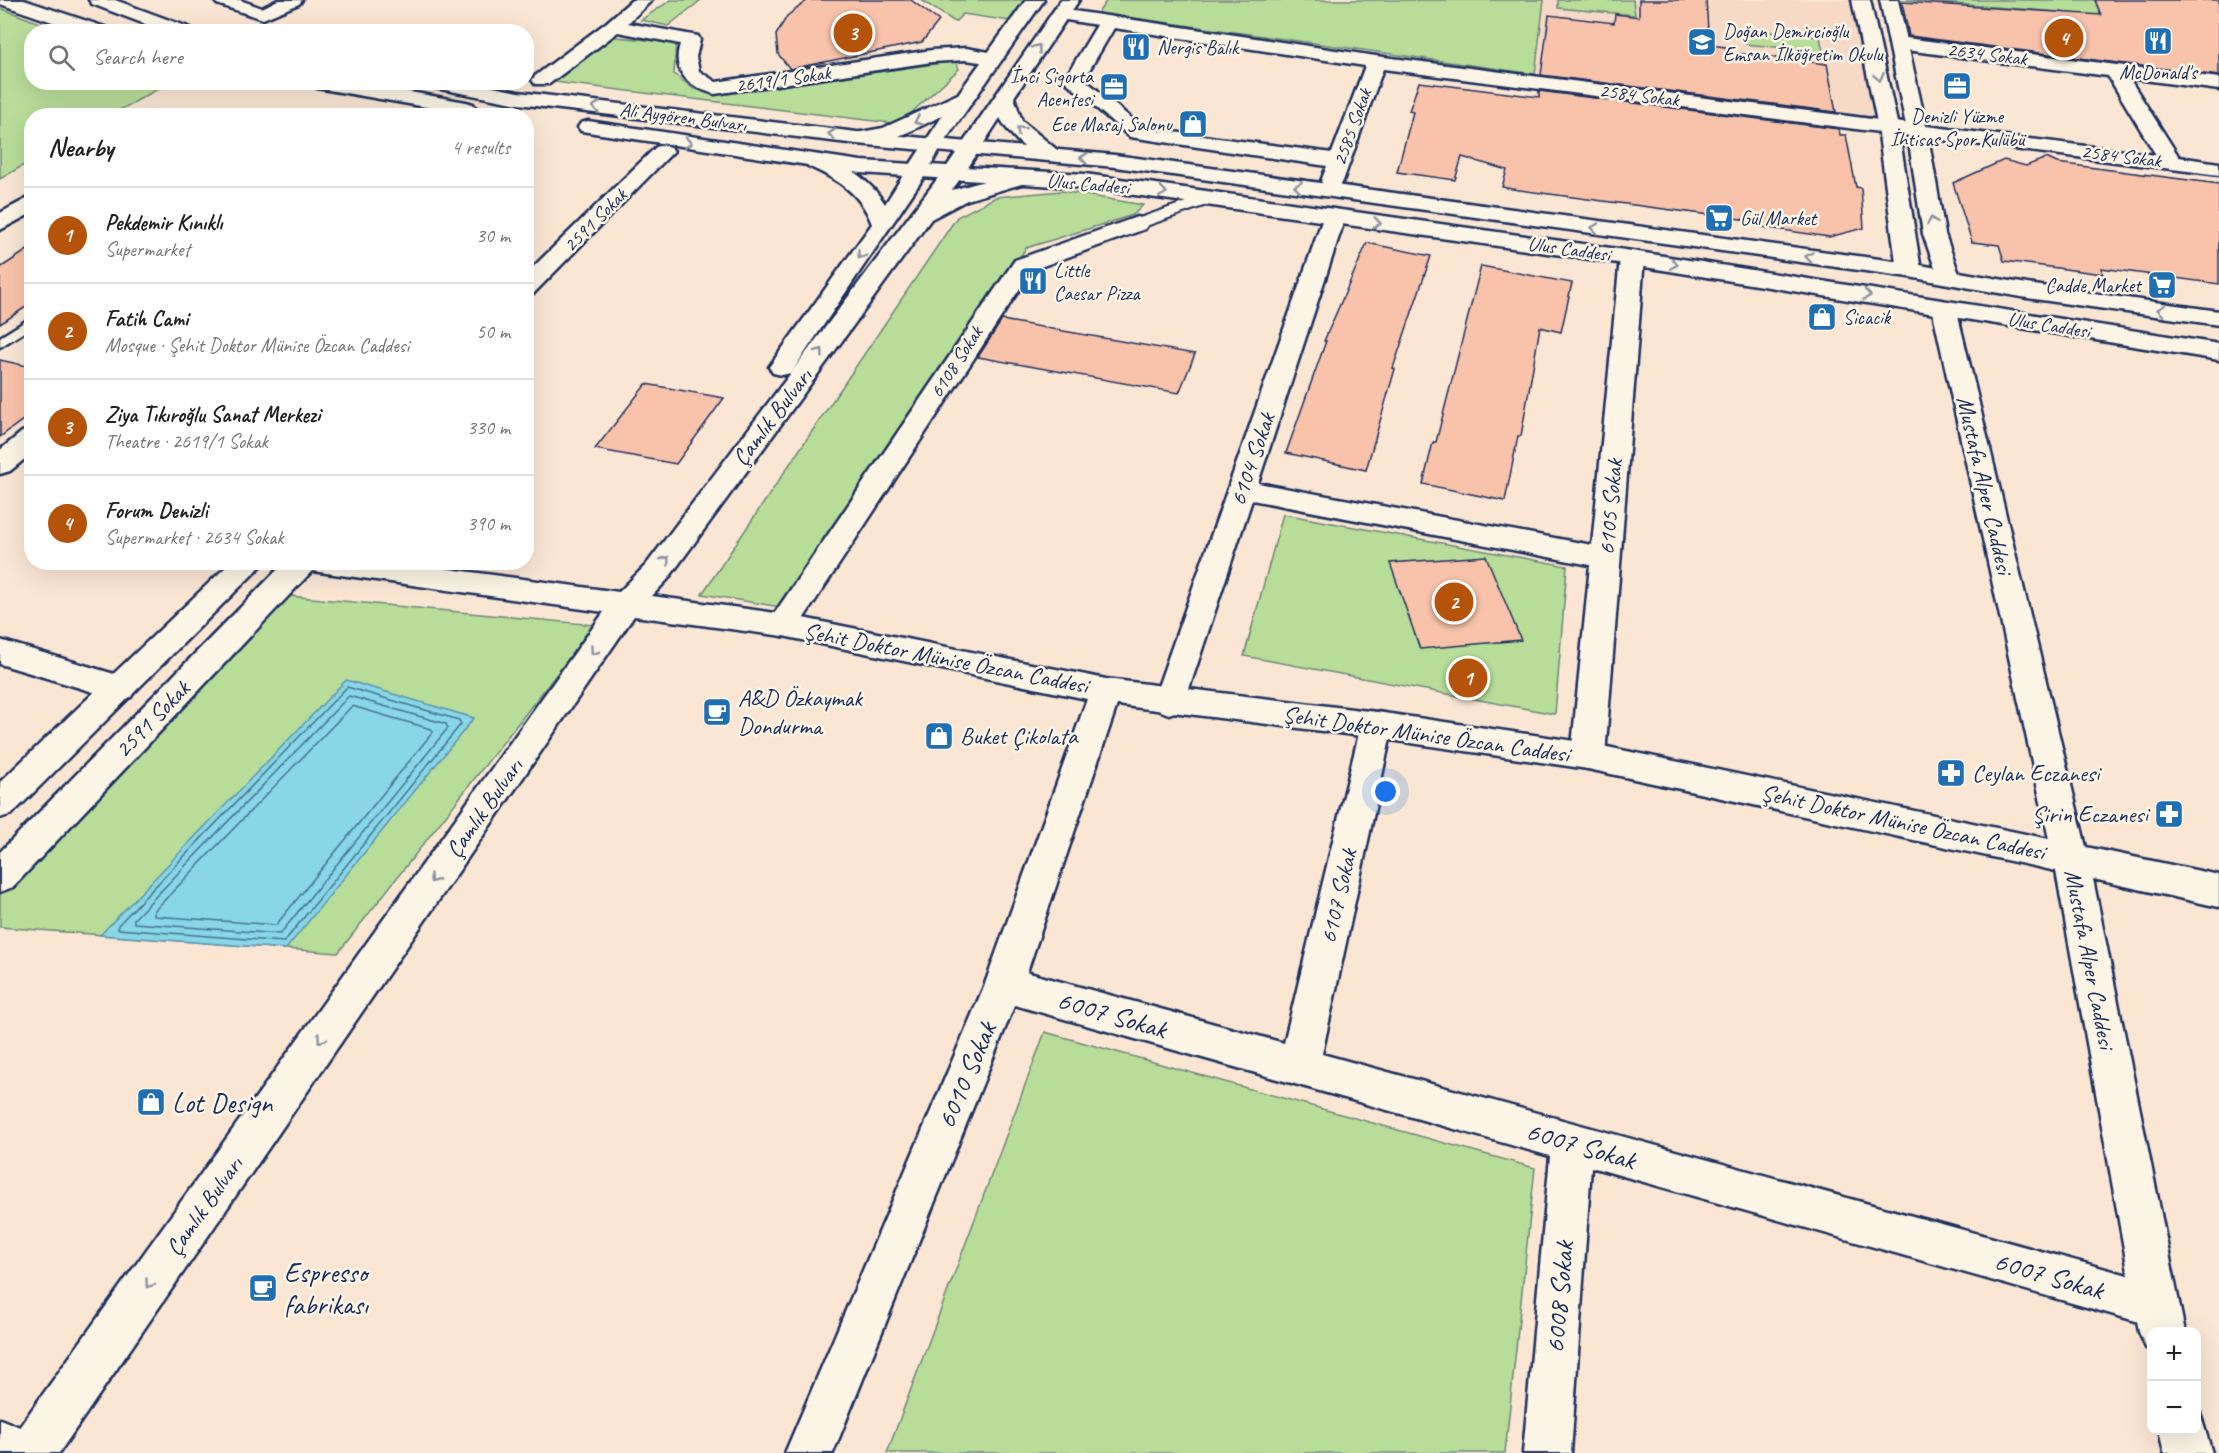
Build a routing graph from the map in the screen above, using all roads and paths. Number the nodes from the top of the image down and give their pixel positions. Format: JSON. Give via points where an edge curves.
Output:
{"nodes":[{"id":1,"x":6,"y":0,"type":"edge"},
{"id":2,"x":98,"y":0,"type":"edge"},
{"id":3,"x":223,"y":0,"type":"edge"},
{"id":4,"x":293,"y":0,"type":"edge"},
{"id":5,"x":643,"y":0,"type":"edge"},
{"id":6,"x":1035,"y":0,"type":"edge"},
{"id":7,"x":1861,"y":0,"type":"edge"},
{"id":8,"x":1889,"y":0,"type":"edge"},
{"id":9,"x":1065,"y":7,"type":"edge"},
{"id":10,"x":1109,"y":21,"type":"junction"},
{"id":11,"x":77,"y":24,"type":"edge"},
{"id":12,"x":162,"y":24,"type":"edge"},
{"id":13,"x":614,"y":26,"type":"junction"},
{"id":14,"x":1900,"y":36,"type":"junction"},
{"id":15,"x":994,"y":58,"type":"junction"},
{"id":16,"x":1376,"y":62,"type":"junction"},
{"id":17,"x":2115,"y":71,"type":"junction"},
{"id":18,"x":542,"y":80,"type":"dead end"},
{"id":19,"x":2219,"y":84,"type":"edge"},
{"id":20,"x":363,"y":90,"type":"edge"},
{"id":21,"x":476,"y":90,"type":"edge"},
{"id":22,"x":970,"y":93,"type":"junction"},
{"id":23,"x":1004,"y":95,"type":"junction"},
{"id":24,"x":467,"y":108,"type":"edge"},
{"id":25,"x":534,"y":119,"type":"edge"},
{"id":26,"x":1888,"y":127,"type":"junction"},
{"id":27,"x":1917,"y":130,"type":"junction"},
{"id":28,"x":857,"y":138,"type":"junction"},
{"id":29,"x":932,"y":145,"type":"junction"},
{"id":30,"x":968,"y":148,"type":"junction"},
{"id":31,"x":663,"y":151,"type":"dead end"},
{"id":32,"x":1052,"y":154,"type":"junction"},
{"id":33,"x":816,"y":161,"type":"junction"},
{"id":34,"x":1340,"y":161,"type":"junction"},
{"id":35,"x":2171,"y":162,"type":"junction"},
{"id":36,"x":2219,"y":169,"type":"edge"},
{"id":37,"x":917,"y":171,"type":"junction"},
{"id":38,"x":952,"y":175,"type":"junction"},
{"id":39,"x":1017,"y":178,"type":"junction"},
{"id":40,"x":1329,"y":191,"type":"junction"},
{"id":41,"x":1209,"y":199,"type":"junction"},
{"id":42,"x":24,"y":208,"type":"edge"},
{"id":43,"x":1334,"y":218,"type":"junction"},
{"id":44,"x":918,"y":220,"type":"junction"},
{"id":45,"x":0,"y":223,"type":"edge"},
{"id":46,"x":884,"y":224,"type":"junction"},
{"id":47,"x":1137,"y":224,"type":"joint"},
{"id":48,"x":1632,"y":258,"type":"junction"},
{"id":49,"x":1909,"y":270,"type":"junction"},
{"id":50,"x":534,"y":280,"type":"edge"},
{"id":51,"x":1946,"y":292,"type":"junction"},
{"id":52,"x":2219,"y":318,"type":"edge"},
{"id":53,"x":24,"y":326,"type":"edge"},
{"id":54,"x":0,"y":343,"type":"edge"},
{"id":55,"x":2219,"y":352,"type":"edge"},
{"id":56,"x":0,"y":431,"type":"edge"},
{"id":57,"x":24,"y":436,"type":"edge"},
{"id":58,"x":24,"y":445,"type":"edge"},
{"id":59,"x":0,"y":465,"type":"edge"},
{"id":60,"x":1241,"y":489,"type":"junction"},
{"id":61,"x":1606,"y":558,"type":"junction"},
{"id":62,"x":242,"y":570,"type":"edge"},
{"id":63,"x":295,"y":570,"type":"edge"},
{"id":64,"x":377,"y":570,"type":"edge"},
{"id":65,"x":627,"y":603,"type":"junction"},
{"id":66,"x":783,"y":626,"type":"junction"},
{"id":67,"x":0,"y":652,"type":"edge"},
{"id":68,"x":120,"y":688,"type":"junction"},
{"id":69,"x":1106,"y":691,"type":"junction"},
{"id":70,"x":1169,"y":701,"type":"junction"},
{"id":71,"x":1377,"y":726,"type":"junction"},
{"id":72,"x":1588,"y":756,"type":"junction"},
{"id":73,"x":0,"y":804,"type":"edge"},
{"id":74,"x":2071,"y":858,"type":"junction"},
{"id":75,"x":0,"y":876,"type":"edge"},
{"id":76,"x":2219,"y":891,"type":"edge"},
{"id":77,"x":1004,"y":984,"type":"junction"},
{"id":78,"x":1299,"y":1066,"type":"junction"},
{"id":79,"x":1572,"y":1142,"type":"junction"},
{"id":80,"x":2160,"y":1318,"type":"edge"},
{"id":81,"x":2184,"y":1435,"type":"edge"},
{"id":82,"x":0,"y":1443,"type":"edge"},
{"id":83,"x":25,"y":1453,"type":"edge"},
{"id":84,"x":30,"y":1453,"type":"edge"},
{"id":85,"x":809,"y":1453,"type":"edge"},
{"id":86,"x":1547,"y":1453,"type":"edge"},
{"id":87,"x":2188,"y":1453,"type":"edge"}],
"edges":[{"from":1,"to":11,"type":"street"},
{"from":2,"to":12,"type":"street"},
{"from":3,"to":4,"type":"street","via":[[263,14]]},
{"from":5,"to":13,"type":"street"},
{"from":6,"to":15,"type":"street"},
{"from":7,"to":26,"type":"street","one_way":true},
{"from":8,"to":14,"type":"street","name":"Mustafa Alper Caddesi"},
{"from":9,"to":10,"type":"street","name":"2584 Sokak"},
{"from":23,"to":9,"type":"street","name":"Çamlık Bulvarı","one_way":true},
{"from":10,"to":16,"type":"street","name":"2584 Sokak"},
{"from":10,"to":34,"type":"street","via":[[1074,80],[1137,133]]},
{"from":13,"to":15,"type":"street","name":"2619/1 Sokak","via":[[691,39],[687,49],[688,70],[698,83],[715,88],[932,56],[966,54]]},
{"from":13,"to":18,"type":"street"},
{"from":14,"to":17,"type":"street","name":"2634 Sokak"},
{"from":14,"to":27,"type":"street","name":"Mustafa Alper Caddesi"},
{"from":15,"to":22,"type":"street"},
{"from":16,"to":26,"type":"street","name":"2584 Sokak"},
{"from":16,"to":34,"type":"street","name":"2585 Sokak"},
{"from":17,"to":19,"type":"street","name":"2634 Sokak"},
{"from":17,"to":35,"type":"street"},
{"from":20,"to":24,"type":"street"},
{"from":28,"to":21,"type":"street","name":"Ali Aygören Bulvarı","one_way":true},
{"from":22,"to":28,"type":"street","one_way":true,"via":[[888,133]]},
{"from":22,"to":29,"type":"street"},
{"from":23,"to":30,"type":"street","name":"Çamlık Bulvarı"},
{"from":32,"to":23,"type":"street","one_way":true,"via":[[1017,129],[1006,113]]},
{"from":25,"to":33,"type":"street","name":"Ali Aygören Bulvarı","one_way":true},
{"from":26,"to":27,"type":"street","name":"2584 Sokak"},
{"from":26,"to":49,"type":"street"},
{"from":27,"to":35,"type":"street","name":"2584 Sokak"},
{"from":51,"to":27,"type":"street","name":"Mustafa Alper Caddesi","one_way":true},
{"from":28,"to":29,"type":"street","name":"Ali Aygören Bulvarı"},
{"from":29,"to":30,"type":"street","name":"Ulus Caddesi"},
{"from":29,"to":37,"type":"street"},
{"from":30,"to":32,"type":"street","name":"Ulus Caddesi"},
{"from":30,"to":38,"type":"street","name":"Çamlık Bulvarı"},
{"from":31,"to":50,"type":"street","name":"2591 Sokak"},
{"from":40,"to":32,"type":"street","name":"Ulus Caddesi","one_way":true},
{"from":33,"to":37,"type":"street","name":"Ali Aygören Bulvarı"},
{"from":33,"to":46,"type":"street","via":[[862,187]]},
{"from":34,"to":40,"type":"street","name":"2585 Sokak"},
{"from":35,"to":36,"type":"street","name":"2584 Sokak"},
{"from":37,"to":38,"type":"street","name":"Ulus Caddesi"},
{"from":37,"to":46,"type":"street"},
{"from":38,"to":39,"type":"street","name":"Ulus Caddesi"},
{"from":38,"to":44,"type":"street","name":"Çamlık Bulvarı"},
{"from":39,"to":41,"type":"street","name":"Ulus Caddesi","one_way":true,"via":[[1085,181]]},
{"from":39,"to":44,"type":"street","via":[[959,195]]},
{"from":49,"to":40,"type":"street","name":"Ulus Caddesi","one_way":true},
{"from":41,"to":43,"type":"street","name":"Ulus Caddesi"},
{"from":41,"to":47,"type":"street","name":"6108 Sokak"},
{"from":42,"to":45,"type":"street"},
{"from":43,"to":48,"type":"street","name":"Ulus Caddesi","one_way":true},
{"from":43,"to":60,"type":"street","name":"6104 Sokak"},
{"from":65,"to":44,"type":"street","name":"Çamlık Bulvarı","one_way":true,"via":[[657,572]]},
{"from":46,"to":65,"type":"street","one_way":true,"via":[[641,564]]},
{"from":47,"to":66,"type":"street","name":"6108 Sokak","via":[[1023,265]]},
{"from":48,"to":51,"type":"street","name":"Ulus Caddesi","one_way":true},
{"from":48,"to":61,"type":"street","name":"6105 Sokak"},
{"from":49,"to":51,"type":"street","name":"Ulus Caddesi"},
{"from":52,"to":51,"type":"street","name":"Ulus Caddesi","one_way":true},
{"from":51,"to":55,"type":"street","name":"Ulus Caddesi"},
{"from":51,"to":74,"type":"street","name":"Mustafa Alper Caddesi"},
{"from":53,"to":54,"type":"lane"},
{"from":56,"to":57,"type":"street"},
{"from":58,"to":59,"type":"street"},
{"from":60,"to":61,"type":"street"},
{"from":60,"to":70,"type":"street","name":"6104 Sokak"},
{"from":61,"to":72,"type":"street","name":"6105 Sokak"},
{"from":62,"to":68,"type":"street","name":"2591 Sokak"},
{"from":63,"to":75,"type":"street","name":"2591 Sokak"},
{"from":64,"to":65,"type":"street","name":"Şehit Doktor Münise Özcan Caddesi"},
{"from":65,"to":66,"type":"street","name":"Şehit Doktor Münise Özcan Caddesi"},
{"from":65,"to":84,"type":"street","name":"Çamlık Bulvarı","one_way":true},
{"from":66,"to":69,"type":"street","name":"Şehit Doktor Münise Özcan Caddesi"},
{"from":67,"to":68,"type":"street"},
{"from":68,"to":73,"type":"street","name":"2591 Sokak"},
{"from":69,"to":70,"type":"street","name":"Şehit Doktor Münise Özcan Caddesi"},
{"from":69,"to":77,"type":"street","name":"6010 Sokak"},
{"from":70,"to":71,"type":"street","name":"Şehit Doktor Münise Özcan Caddesi"},
{"from":71,"to":72,"type":"street","name":"Şehit Doktor Münise Özcan Caddesi"},
{"from":71,"to":78,"type":"street","name":"6107 Sokak"},
{"from":72,"to":74,"type":"street","name":"Şehit Doktor Münise Özcan Caddesi"},
{"from":74,"to":76,"type":"street","name":"Şehit Doktor Münise Özcan Caddesi"},
{"from":74,"to":80,"type":"street","name":"Mustafa Alper Caddesi"},
{"from":77,"to":78,"type":"street","name":"6007 Sokak"},
{"from":77,"to":85,"type":"street","name":"6010 Sokak"},
{"from":78,"to":79,"type":"street","name":"6007 Sokak"},
{"from":79,"to":80,"type":"street","name":"6007 Sokak"},
{"from":79,"to":86,"type":"street","name":"6008 Sokak"},
{"from":81,"to":87,"type":"street"},
{"from":82,"to":83,"type":"street"}]}
